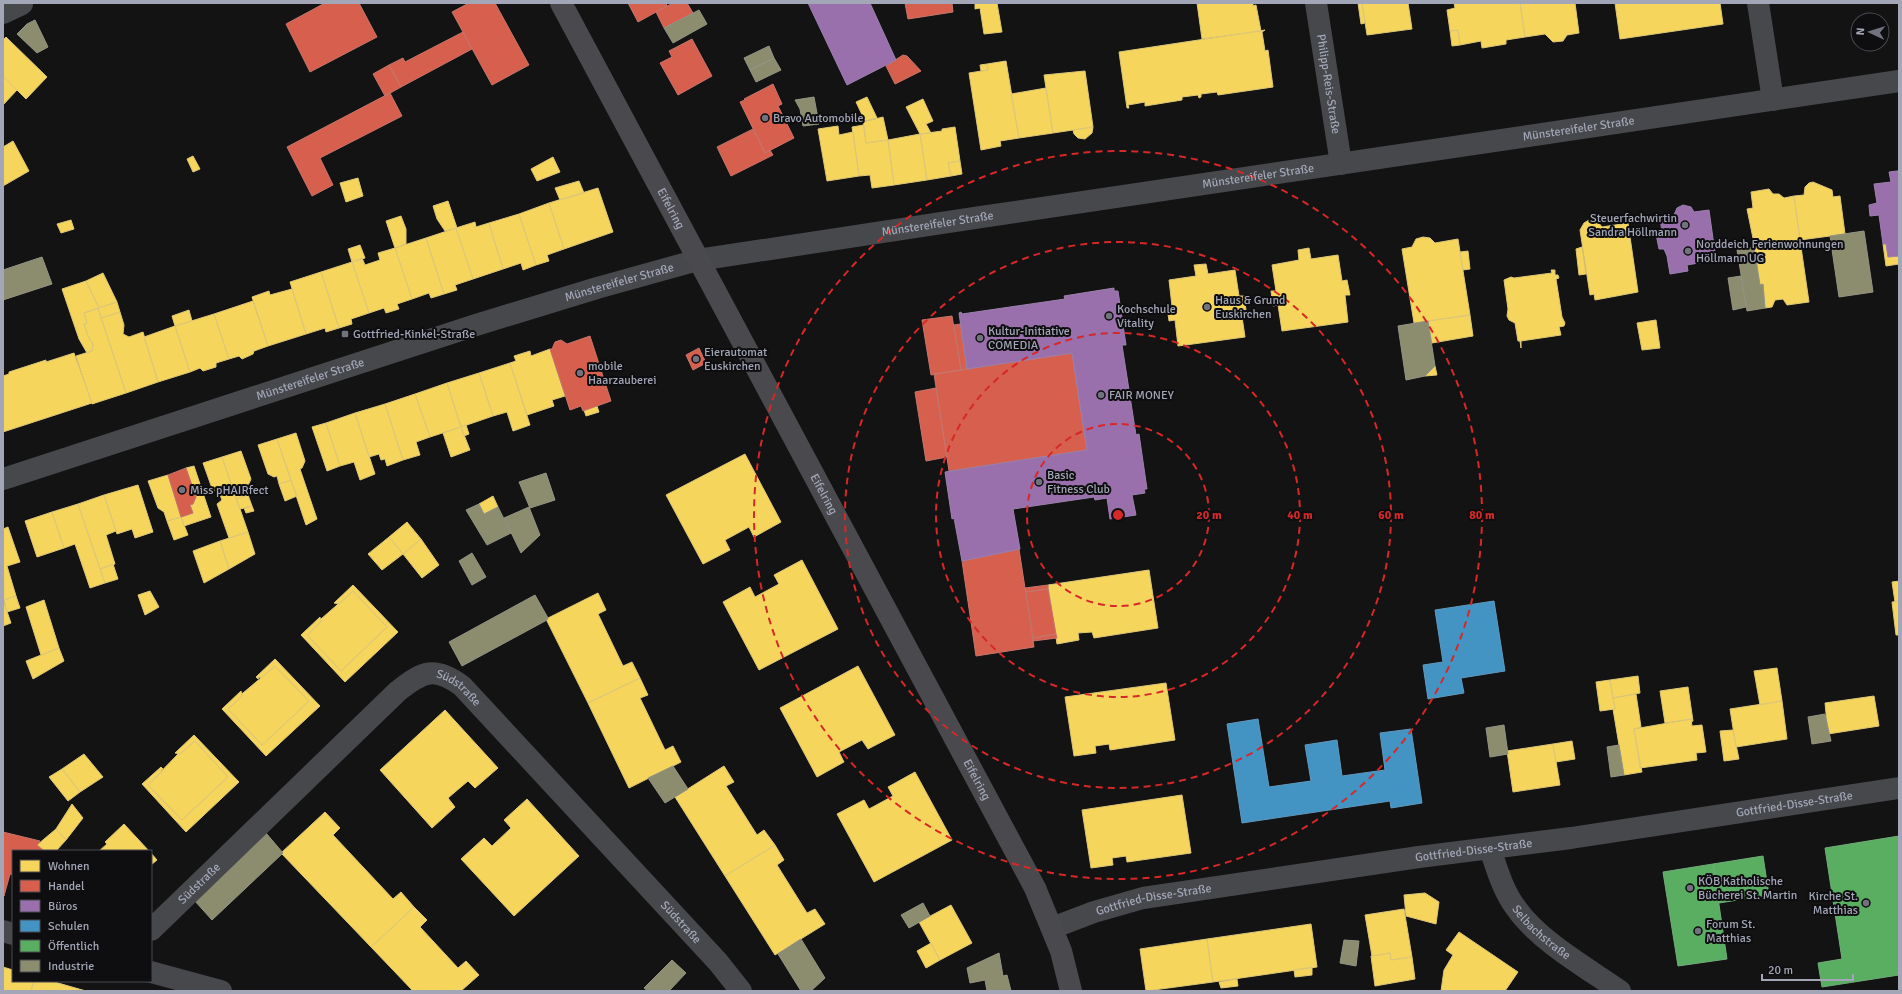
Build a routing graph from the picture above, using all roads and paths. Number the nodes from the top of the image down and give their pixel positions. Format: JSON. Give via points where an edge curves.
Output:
{"nodes":[{"id":1,"x":561,"y":3,"type":"edge"},
{"id":2,"x":1316,"y":3,"type":"edge"},
{"id":3,"x":1758,"y":3,"type":"edge"},
{"id":4,"x":1899,"y":81,"type":"edge"},
{"id":5,"x":1773,"y":100,"type":"junction"},
{"id":6,"x":1341,"y":164,"type":"junction"},
{"id":7,"x":698,"y":260,"type":"junction"},
{"id":8,"x":3,"y":479,"type":"edge"},
{"id":9,"x":1899,"y":788,"type":"edge"},
{"id":10,"x":1490,"y":849,"type":"junction"},
{"id":11,"x":1052,"y":928,"type":"junction"},
{"id":12,"x":152,"y":929,"type":"edge"},
{"id":13,"x":152,"y":972,"type":"edge"},
{"id":14,"x":221,"y":991,"type":"edge"},
{"id":15,"x":741,"y":991,"type":"edge"},
{"id":16,"x":1071,"y":991,"type":"edge"},
{"id":17,"x":1620,"y":991,"type":"edge"}],
"edges":[{"from":1,"to":7,"type":"main road","name":"Eifelring"},
{"from":2,"to":6,"type":"street","name":"Philipp-Reis-Straße"},
{"from":3,"to":5,"type":"street"},
{"from":4,"to":5,"type":"street","name":"Münstereifeler Straße"},
{"from":5,"to":6,"type":"street","name":"Münstereifeler Straße"},
{"from":6,"to":7,"type":"street","name":"Münstereifeler Straße"},
{"from":7,"to":8,"type":"street","name":"Münstereifeler Straße","via":[[476,325]]},
{"from":7,"to":11,"type":"main road","name":"Eifelring","via":[[920,678],[1018,856]]},
{"from":9,"to":10,"type":"street","name":"Gottfried-Disse-Straße"},
{"from":10,"to":11,"type":"street","name":"Gottfried-Disse-Straße","via":[[1419,857],[1143,898],[1094,912]]},
{"from":10,"to":17,"type":"street","name":"Selbachstraße","via":[[1504,888],[1526,922],[1544,938]]},
{"from":11,"to":16,"type":"main road","name":"Eifelring"},
{"from":12,"to":15,"type":"street","name":"Südstraße","via":[[398,691],[417,677],[435,672],[451,678],[471,696],[718,962]]},
{"from":13,"to":14,"type":"street"}]}
